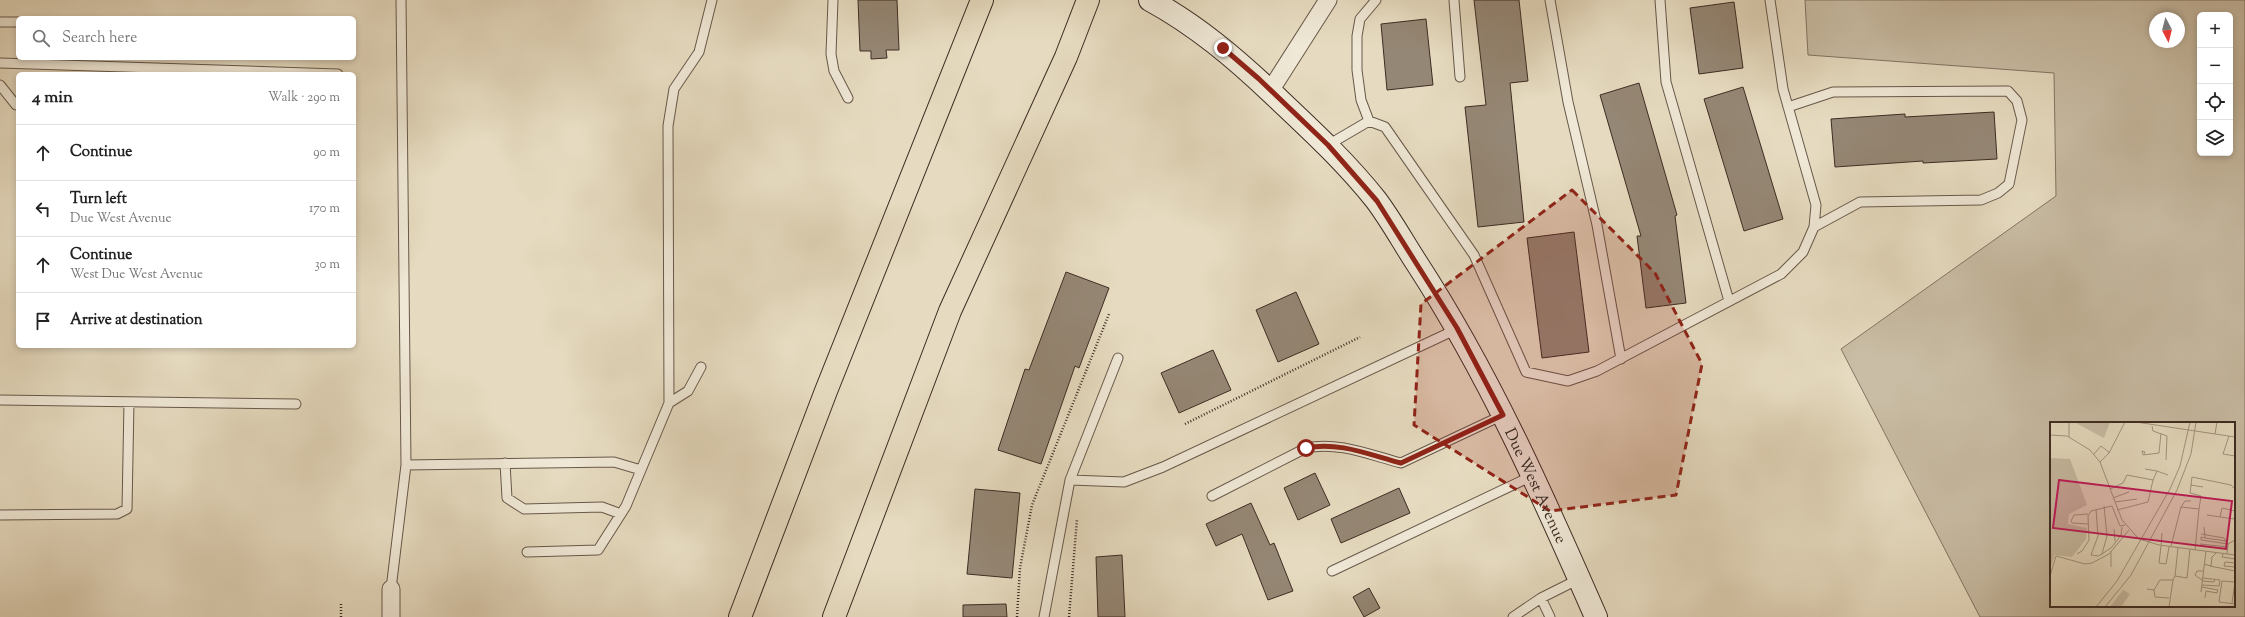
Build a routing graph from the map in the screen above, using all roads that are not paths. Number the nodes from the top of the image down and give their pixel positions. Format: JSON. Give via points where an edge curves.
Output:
{"nodes":[{"id":1,"x":401,"y":0,"type":"edge"},
{"id":2,"x":712,"y":0,"type":"edge"},
{"id":3,"x":833,"y":0,"type":"edge"},
{"id":4,"x":982,"y":0,"type":"edge"},
{"id":5,"x":1088,"y":0,"type":"edge"},
{"id":6,"x":1150,"y":0,"type":"edge"},
{"id":7,"x":1328,"y":0,"type":"edge"},
{"id":8,"x":1376,"y":0,"type":"edge"},
{"id":9,"x":1454,"y":0,"type":"edge"},
{"id":10,"x":1550,"y":0,"type":"edge"},
{"id":11,"x":1660,"y":0,"type":"edge"},
{"id":12,"x":1770,"y":0,"type":"edge"},
{"id":13,"x":0,"y":22,"type":"edge"},
{"id":14,"x":16,"y":22,"type":"edge"},
{"id":15,"x":0,"y":63,"type":"edge"},
{"id":16,"x":277,"y":72,"type":"edge"},
{"id":17,"x":1460,"y":77,"type":"dead end"},
{"id":18,"x":0,"y":85,"type":"edge"},
{"id":19,"x":1270,"y":91,"type":"junction"},
{"id":20,"x":848,"y":98,"type":"dead end"},
{"id":21,"x":16,"y":105,"type":"edge"},
{"id":22,"x":1788,"y":107,"type":"junction"},
{"id":23,"x":1369,"y":121,"type":"junction"},
{"id":24,"x":1328,"y":145,"type":"junction"},
{"id":25,"x":1814,"y":227,"type":"junction"},
{"id":26,"x":1729,"y":301,"type":"junction"},
{"id":27,"x":1457,"y":328,"type":"junction"},
{"id":28,"x":1118,"y":358,"type":"dead end"},
{"id":29,"x":1621,"y":359,"type":"junction"},
{"id":30,"x":701,"y":367,"type":"dead end"},
{"id":31,"x":0,"y":400,"type":"edge"},
{"id":32,"x":129,"y":402,"type":"junction"},
{"id":33,"x":669,"y":403,"type":"junction"},
{"id":34,"x":296,"y":404,"type":"dead end"},
{"id":35,"x":1503,"y":415,"type":"junction"},
{"id":36,"x":505,"y":463,"type":"junction"},
{"id":37,"x":406,"y":465,"type":"junction"},
{"id":38,"x":642,"y":470,"type":"junction"},
{"id":39,"x":1532,"y":476,"type":"junction"},
{"id":40,"x":1070,"y":480,"type":"junction"},
{"id":41,"x":1212,"y":496,"type":"dead end"},
{"id":42,"x":621,"y":514,"type":"junction"},
{"id":43,"x":0,"y":515,"type":"edge"},
{"id":44,"x":527,"y":552,"type":"dead end"},
{"id":45,"x":1332,"y":570,"type":"dead end"},
{"id":46,"x":1579,"y":579,"type":"junction"},
{"id":47,"x":390,"y":589,"type":"joint"},
{"id":48,"x":1541,"y":598,"type":"junction"},
{"id":49,"x":391,"y":617,"type":"edge"},
{"id":50,"x":740,"y":617,"type":"edge"},
{"id":51,"x":834,"y":617,"type":"edge"},
{"id":52,"x":1044,"y":617,"type":"edge"},
{"id":53,"x":1513,"y":617,"type":"edge"},
{"id":54,"x":1550,"y":617,"type":"edge"},
{"id":55,"x":1596,"y":617,"type":"edge"}],
"edges":[{"from":1,"to":37,"type":"lane"},
{"from":2,"to":33,"type":"lane","via":[[699,52],[674,89],[668,126]]},
{"from":3,"to":20,"type":"lane","via":[[831,54],[834,71]]},
{"from":4,"to":50,"type":"highway","via":[[826,392]]},
{"from":5,"to":51,"type":"highway","via":[[1066,57],[950,311]]},
{"from":6,"to":19,"type":"main road","name":"Due West Avenue","via":[[1216,42]]},
{"from":7,"to":19,"type":"street"},
{"from":8,"to":23,"type":"lane","via":[[1360,20],[1357,36],[1361,100]]},
{"from":9,"to":17,"type":"lane"},
{"from":10,"to":29,"type":"lane","via":[[1568,102],[1598,225]]},
{"from":11,"to":26,"type":"lane","via":[[1666,82]]},
{"from":12,"to":22,"type":"lane"},
{"from":13,"to":14,"type":"lane"},
{"from":15,"to":16,"type":"lane"},
{"from":18,"to":21,"type":"lane"},
{"from":19,"to":24,"type":"main road","name":"Due West Avenue"},
{"from":22,"to":25,"type":"lane","via":[[1816,206]]},
{"from":22,"to":25,"type":"lane","via":[[1833,92],[2008,91],[2017,101],[2022,120],[2009,184],[1998,193],[1981,200],[1860,202]]},
{"from":23,"to":24,"type":"lane"},
{"from":23,"to":29,"type":"lane","via":[[1385,127],[1474,255],[1526,372],[1568,381]]},
{"from":24,"to":27,"type":"main road","name":"Due West Avenue","via":[[1377,201]]},
{"from":25,"to":26,"type":"lane","via":[[1803,252],[1781,274]]},
{"from":26,"to":29,"type":"lane"},
{"from":27,"to":35,"type":"main road","name":"Due West Avenue"},
{"from":27,"to":40,"type":"lane","via":[[1163,467],[1124,482]]},
{"from":28,"to":40,"type":"lane"},
{"from":30,"to":33,"type":"lane","via":[[688,391]]},
{"from":31,"to":32,"type":"lane"},
{"from":32,"to":34,"type":"lane"},
{"from":32,"to":43,"type":"lane","via":[[127,509],[117,514]]},
{"from":33,"to":38,"type":"lane"},
{"from":35,"to":39,"type":"main road","name":"Due West Avenue"},
{"from":35,"to":41,"type":"lane","via":[[1401,463],[1343,447],[1322,445],[1306,448]]},
{"from":36,"to":37,"type":"lane"},
{"from":36,"to":38,"type":"lane","via":[[614,462]]},
{"from":36,"to":42,"type":"lane","via":[[507,498],[524,509],[602,507]]},
{"from":37,"to":47,"type":"lane"},
{"from":38,"to":42,"type":"lane"},
{"from":39,"to":45,"type":"lane"},
{"from":39,"to":46,"type":"main road","name":"Due West Avenue"},
{"from":40,"to":52,"type":"lane"},
{"from":42,"to":44,"type":"lane","via":[[598,550]]},
{"from":46,"to":48,"type":"lane"},
{"from":46,"to":55,"type":"main road","name":"Due West Avenue"},
{"from":47,"to":49,"type":"street"},
{"from":48,"to":53,"type":"lane"},
{"from":48,"to":54,"type":"lane"}]}
